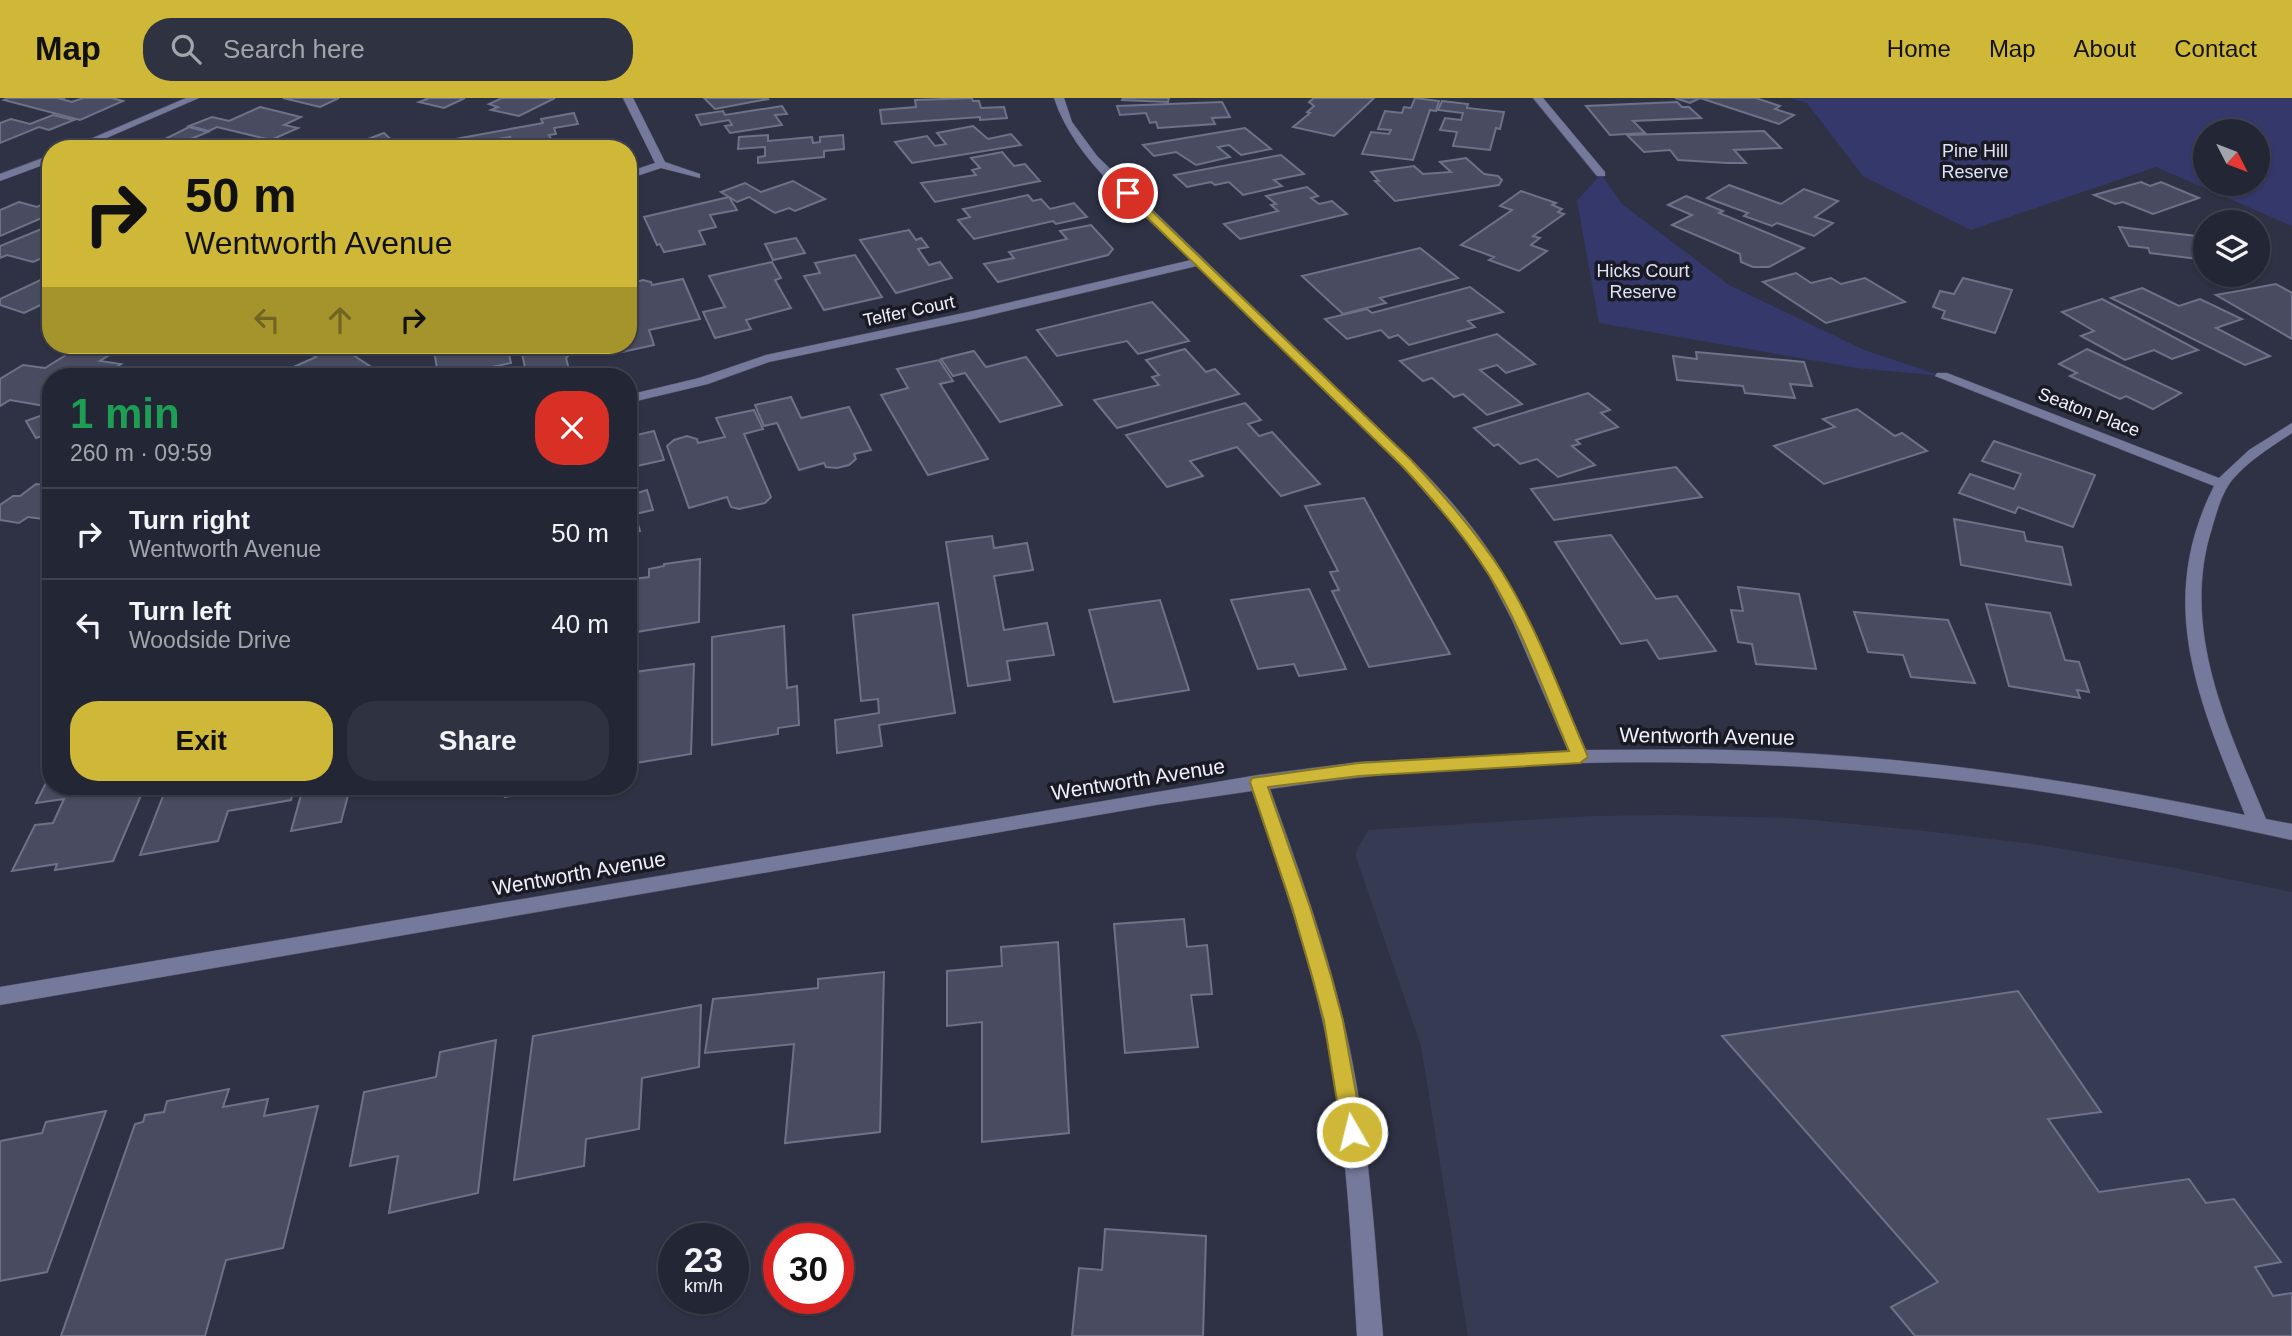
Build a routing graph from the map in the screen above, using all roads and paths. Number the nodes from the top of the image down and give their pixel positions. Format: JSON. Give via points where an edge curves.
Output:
{"nodes":[{"id":1,"x":194,"y":98,"type":"edge"},
{"id":2,"x":628,"y":98,"type":"edge"},
{"id":3,"x":1059,"y":98,"type":"edge"},
{"id":4,"x":1538,"y":98,"type":"edge"},
{"id":5,"x":94,"y":140,"type":"edge"},
{"id":6,"x":42,"y":163,"type":"edge"},
{"id":7,"x":661,"y":164,"type":"junction"},
{"id":8,"x":637,"y":173,"type":"edge"},
{"id":9,"x":1601,"y":174,"type":"dead end"},
{"id":10,"x":696,"y":176,"type":"dead end"},
{"id":11,"x":0,"y":178,"type":"edge"},
{"id":12,"x":1198,"y":261,"type":"junction"},
{"id":13,"x":1942,"y":376,"type":"dead end"},
{"id":14,"x":637,"y":396,"type":"edge"},
{"id":15,"x":2292,"y":427,"type":"edge"},
{"id":16,"x":2222,"y":484,"type":"junction"},
{"id":17,"x":1580,"y":757,"type":"junction"},
{"id":18,"x":1258,"y":782,"type":"junction"},
{"id":19,"x":2259,"y":825,"type":"junction"},
{"id":20,"x":2292,"y":832,"type":"edge"},
{"id":21,"x":0,"y":996,"type":"edge"},
{"id":22,"x":1370,"y":1336,"type":"edge"}],
"edges":[{"from":1,"to":5,"type":"street"},
{"from":2,"to":7,"type":"street"},
{"from":3,"to":12,"type":"street","via":[[1067,122],[1093,158]]},
{"from":4,"to":9,"type":"street"},
{"from":6,"to":11,"type":"street"},
{"from":7,"to":8,"type":"street"},
{"from":7,"to":10,"type":"street"},
{"from":12,"to":14,"type":"street","name":"Telfer Court","via":[[765,359],[703,381]]},
{"from":12,"to":17,"type":"street","via":[[1431,487],[1468,533],[1517,614]]},
{"from":13,"to":16,"type":"street","name":"Seaton Place"},
{"from":15,"to":16,"type":"street","via":[[2245,460]]},
{"from":16,"to":19,"type":"street","via":[[2195,556],[2190,590],[2193,635],[2206,694]]},
{"from":17,"to":18,"type":"street","name":"Wentworth Avenue","via":[[1359,769]]},
{"from":17,"to":19,"type":"street","name":"Wentworth Avenue","via":[[1731,757],[1879,766],[1996,778]]},
{"from":18,"to":21,"type":"street","name":"Wentworth Avenue"},
{"from":18,"to":22,"type":"street","via":[[1334,1021],[1359,1180]]},
{"from":19,"to":20,"type":"street","name":"Wentworth Avenue"}]}
